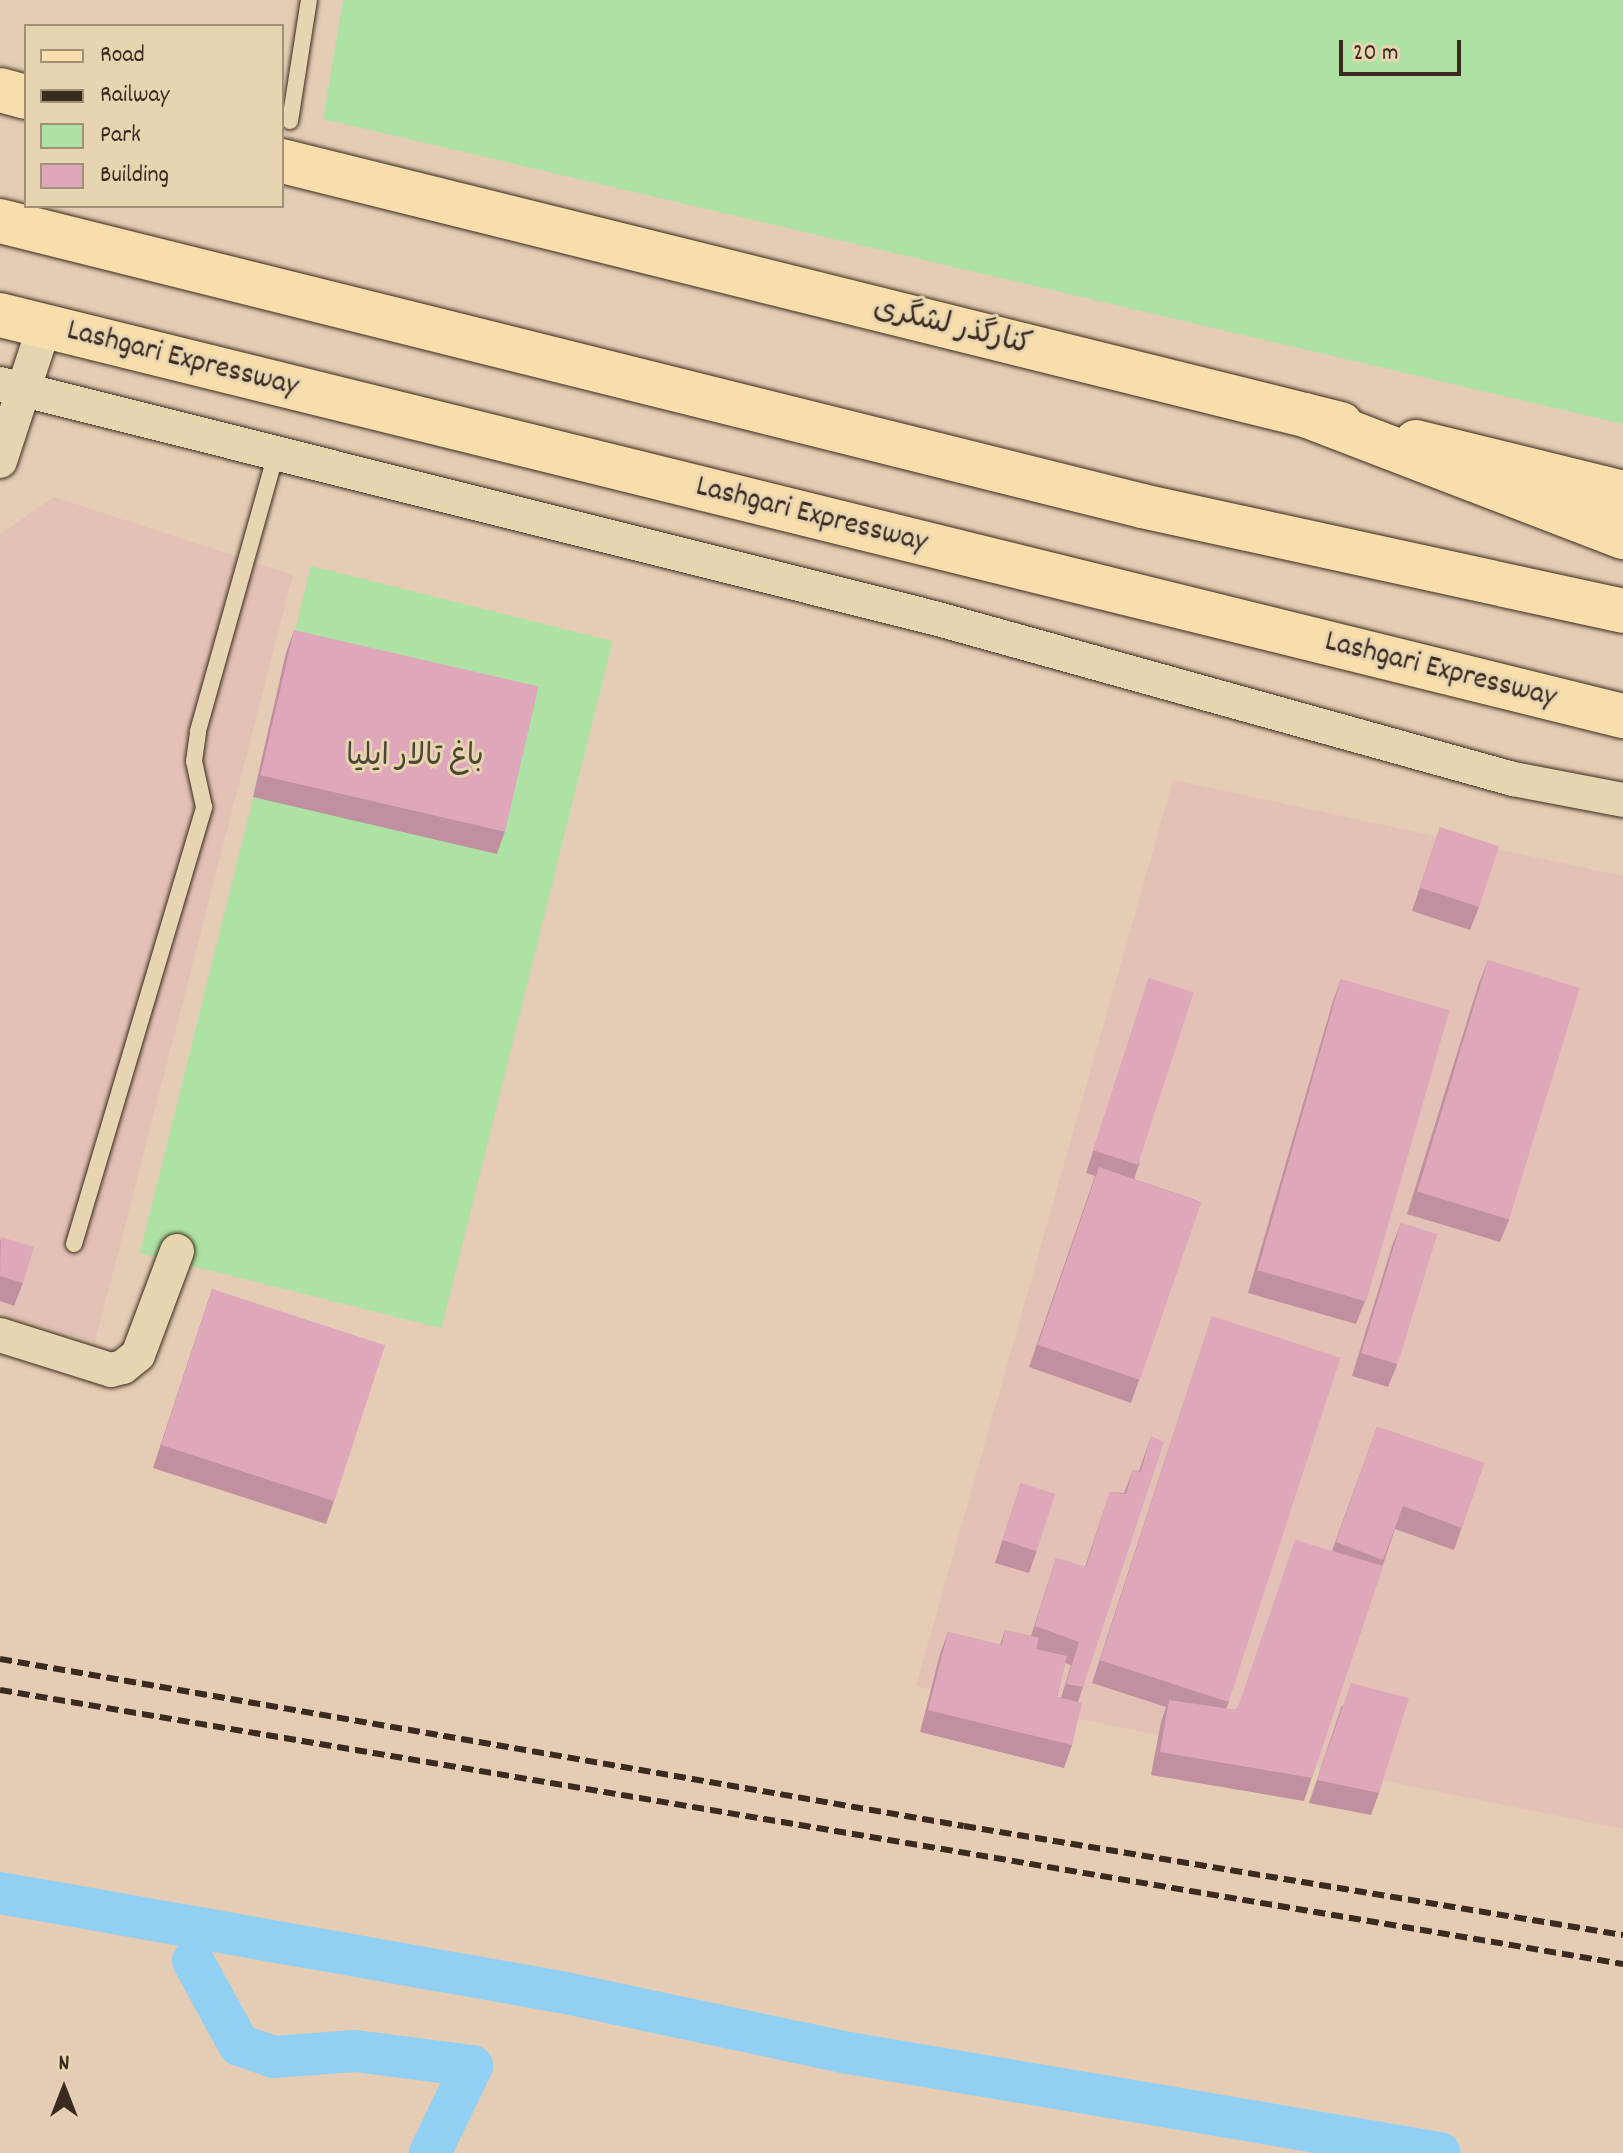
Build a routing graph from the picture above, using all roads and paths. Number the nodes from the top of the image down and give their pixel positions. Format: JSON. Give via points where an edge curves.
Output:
{"nodes":[{"id":1,"x":309,"y":0,"type":"edge"},
{"id":2,"x":0,"y":90,"type":"edge"},
{"id":3,"x":24,"y":96,"type":"edge"},
{"id":4,"x":286,"y":141,"type":"edge"},
{"id":5,"x":0,"y":221,"type":"edge"},
{"id":6,"x":0,"y":315,"type":"edge"},
{"id":7,"x":44,"y":327,"type":"junction"},
{"id":8,"x":11,"y":386,"type":"edge"},
{"id":9,"x":1305,"y":415,"type":"junction"},
{"id":10,"x":276,"y":454,"type":"junction"},
{"id":11,"x":0,"y":461,"type":"edge"},
{"id":12,"x":1623,"y":493,"type":"edge"},
{"id":13,"x":1623,"y":537,"type":"edge"},
{"id":14,"x":1623,"y":611,"type":"edge"},
{"id":15,"x":1623,"y":716,"type":"edge"},
{"id":16,"x":1623,"y":800,"type":"edge"},
{"id":17,"x":74,"y":1244,"type":"dead end"},
{"id":18,"x":177,"y":1251,"type":"dead end"},
{"id":19,"x":0,"y":1335,"type":"edge"}],
"edges":[{"from":1,"to":4,"type":"lane"},
{"from":2,"to":3,"type":"main road"},
{"from":4,"to":9,"type":"main road","name":"کنارگذر لشگری"},
{"from":5,"to":14,"type":"main road","via":[[1142,506]]},
{"from":6,"to":7,"type":"main road","name":"Lashgari Expressway"},
{"from":7,"to":8,"type":"street"},
{"from":7,"to":15,"type":"main road","name":"Lashgari Expressway"},
{"from":8,"to":10,"type":"street"},
{"from":8,"to":11,"type":"street"},
{"from":9,"to":12,"type":"main road","name":"کنارگذر لشگری"},
{"from":9,"to":13,"type":"main road"},
{"from":10,"to":16,"type":"street","via":[[938,619],[1513,779]]},
{"from":10,"to":17,"type":"lane","via":[[198,731],[194,761],[204,807]]},
{"from":18,"to":19,"type":"street","via":[[138,1355],[123,1367],[111,1370]]}]}
